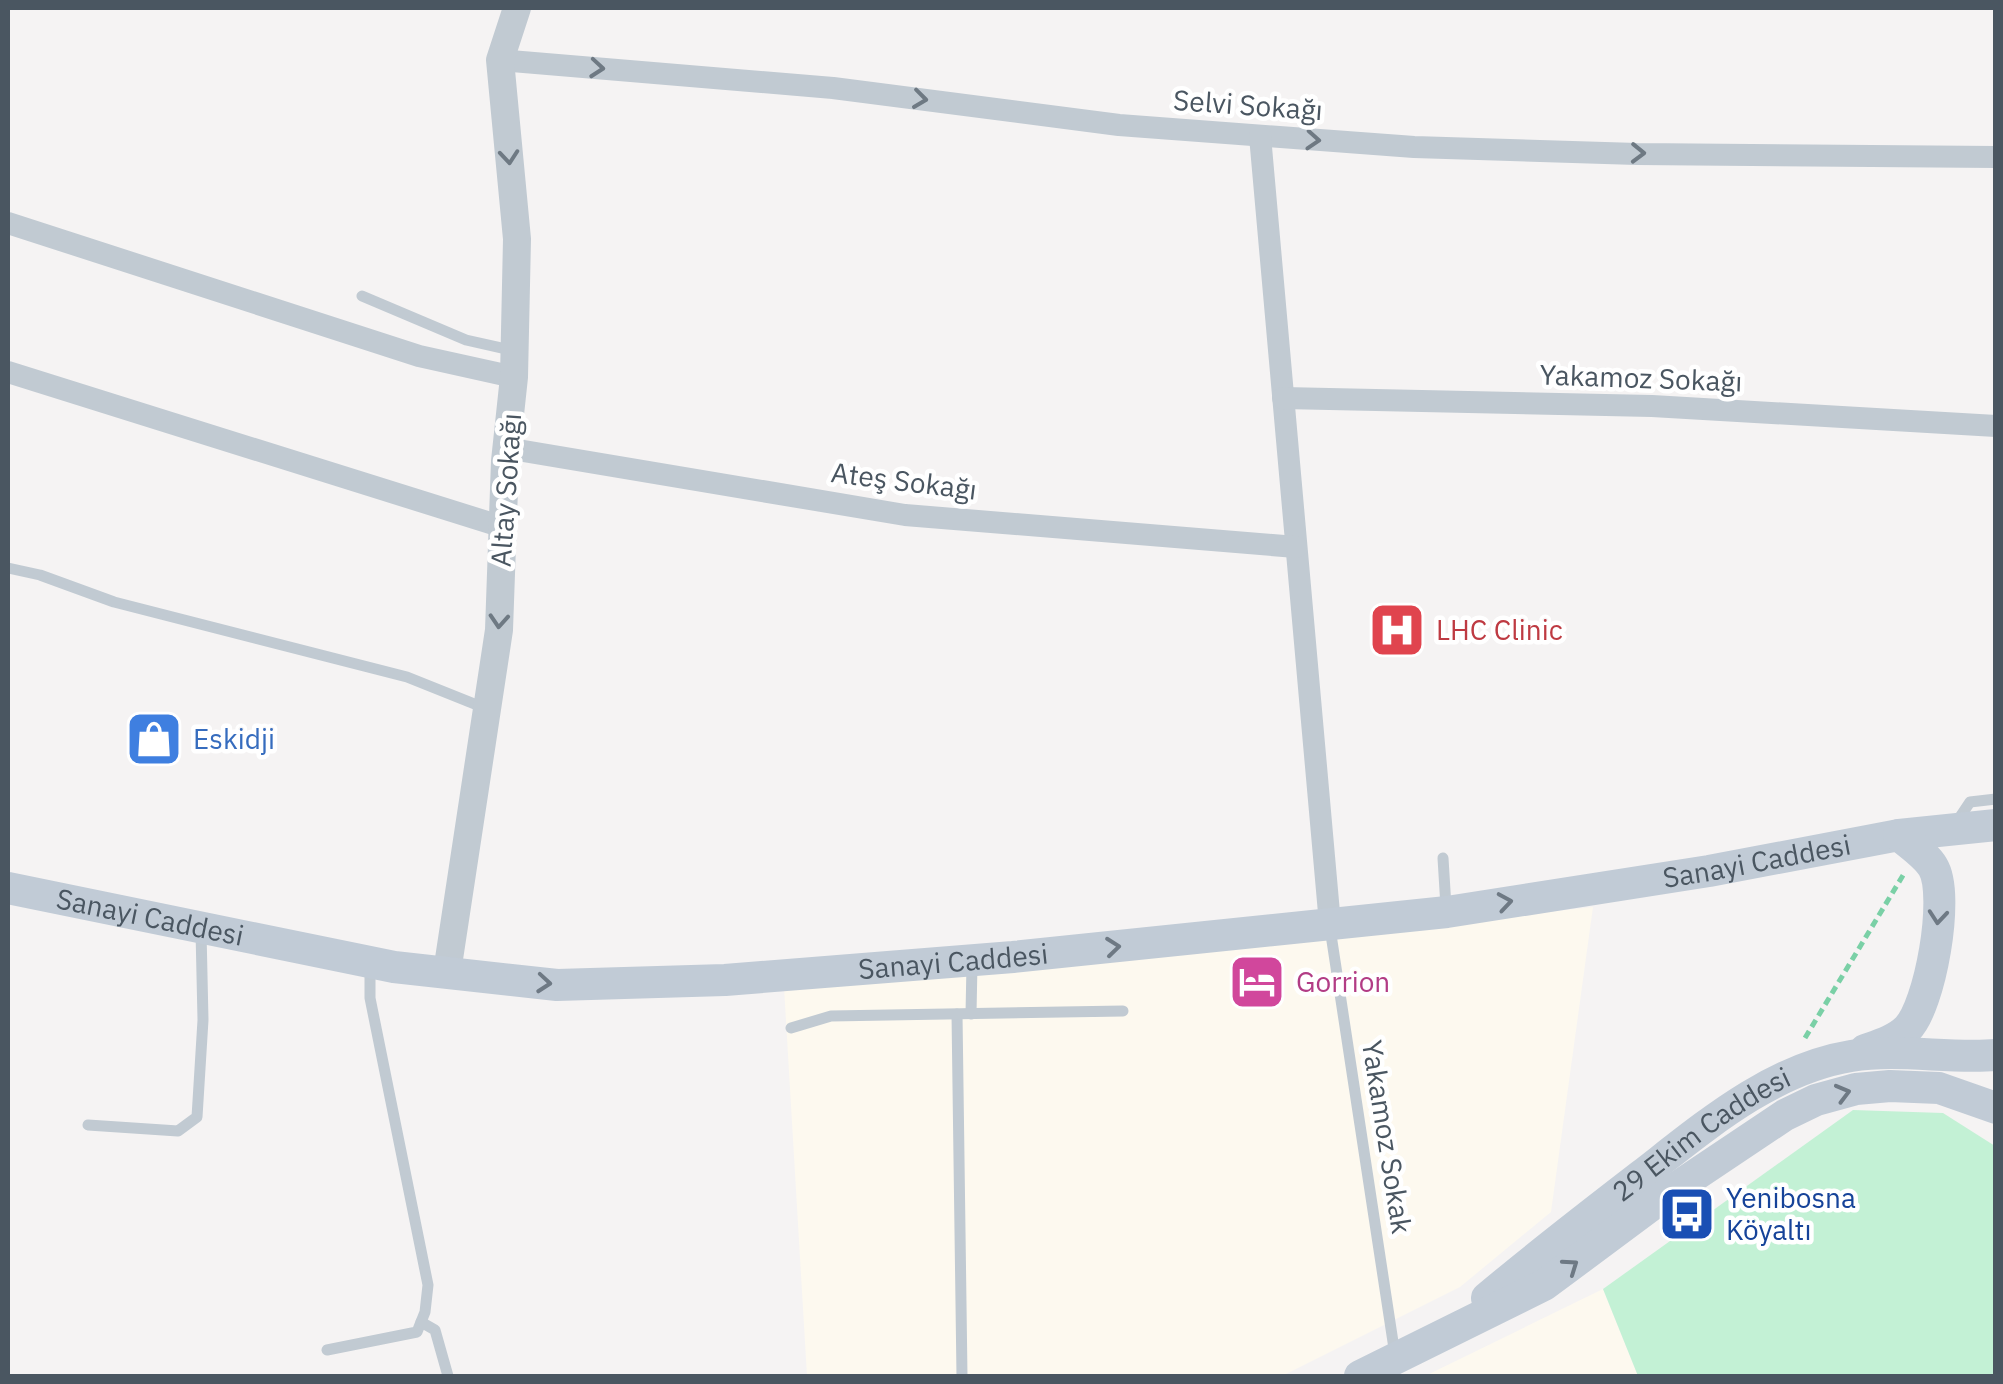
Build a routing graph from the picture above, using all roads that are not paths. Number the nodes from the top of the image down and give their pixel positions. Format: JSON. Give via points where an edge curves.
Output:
{"nodes":[{"id":1,"x":517,"y":8,"type":"edge"},
{"id":2,"x":500,"y":60,"type":"junction"},
{"id":3,"x":1260,"y":136,"type":"junction"},
{"id":4,"x":1996,"y":156,"type":"edge"},
{"id":5,"x":8,"y":224,"type":"edge"},
{"id":6,"x":362,"y":296,"type":"dead end"},
{"id":7,"x":514,"y":364,"type":"junction"},
{"id":8,"x":8,"y":372,"type":"edge"},
{"id":9,"x":1283,"y":398,"type":"junction"},
{"id":10,"x":1996,"y":426,"type":"edge"},
{"id":11,"x":506,"y":448,"type":"junction"},
{"id":12,"x":502,"y":527,"type":"junction"},
{"id":13,"x":1296,"y":547,"type":"junction"},
{"id":14,"x":8,"y":568,"type":"edge"},
{"id":15,"x":488,"y":710,"type":"junction"},
{"id":16,"x":1996,"y":799,"type":"edge"},
{"id":17,"x":1980,"y":829,"type":"edge"},
{"id":18,"x":1899,"y":835,"type":"junction"},
{"id":19,"x":1443,"y":858,"type":"dead end"},
{"id":20,"x":8,"y":888,"type":"edge"},
{"id":21,"x":1446,"y":912,"type":"junction"},
{"id":22,"x":1330,"y":924,"type":"junction"},
{"id":23,"x":201,"y":929,"type":"junction"},
{"id":24,"x":972,"y":960,"type":"junction"},
{"id":25,"x":370,"y":962,"type":"junction"},
{"id":26,"x":448,"y":972,"type":"junction"},
{"id":27,"x":1123,"y":1011,"type":"dead end"},
{"id":28,"x":957,"y":1014,"type":"junction"},
{"id":29,"x":971,"y":1014,"type":"junction"},
{"id":30,"x":791,"y":1028,"type":"dead end"},
{"id":31,"x":1852,"y":1055,"type":"junction"},
{"id":32,"x":1996,"y":1055,"type":"edge"},
{"id":33,"x":1996,"y":1108,"type":"edge"},
{"id":34,"x":88,"y":1125,"type":"dead end"},
{"id":35,"x":421,"y":1322,"type":"junction"},
{"id":36,"x":1454,"y":1327,"type":"junction"},
{"id":37,"x":327,"y":1350,"type":"dead end"},
{"id":38,"x":1396,"y":1358,"type":"junction"},
{"id":39,"x":448,"y":1376,"type":"edge"},
{"id":40,"x":962,"y":1376,"type":"edge"},
{"id":41,"x":1360,"y":1376,"type":"edge"}],
"edges":[{"from":1,"to":2,"type":"street","name":"Altay Sokağı"},
{"from":2,"to":3,"type":"street","name":"Selvi Sokağı","one_way":true,"via":[[833,88]]},
{"from":2,"to":7,"type":"street","name":"Altay Sokağı","one_way":true,"via":[[517,239]]},
{"from":3,"to":4,"type":"street","name":"Selvi Sokağı","one_way":true,"via":[[1637,154]]},
{"from":3,"to":9,"type":"street"},
{"from":5,"to":7,"type":"street","via":[[419,356]]},
{"from":6,"to":7,"type":"lane"},
{"from":7,"to":11,"type":"street","name":"Altay Sokağı"},
{"from":8,"to":12,"type":"street"},
{"from":9,"to":10,"type":"street","name":"Yakamoz Sokağı","via":[[1652,406]]},
{"from":9,"to":13,"type":"street"},
{"from":11,"to":12,"type":"street","name":"Altay Sokağı"},
{"from":11,"to":13,"type":"street","name":"Ateş Sokağı","via":[[905,515]]},
{"from":12,"to":15,"type":"street","name":"Altay Sokağı","one_way":true},
{"from":13,"to":22,"type":"street"},
{"from":14,"to":15,"type":"lane","via":[[407,678]]},
{"from":15,"to":26,"type":"street","name":"Altay Sokağı"},
{"from":16,"to":17,"type":"lane","via":[[1970,802],[1960,813]]},
{"from":17,"to":18,"type":"main road","name":"Sanayi Caddesi"},
{"from":21,"to":18,"type":"main road","name":"Sanayi Caddesi","one_way":true},
{"from":18,"to":31,"type":"main road","one_way":true,"via":[[1933,867],[1940,894],[1934,958],[1924,1004],[1907,1029]]},
{"from":19,"to":21,"type":"lane"},
{"from":20,"to":23,"type":"main road","name":"Sanayi Caddesi"},
{"from":21,"to":22,"type":"main road","name":"Sanayi Caddesi"},
{"from":24,"to":22,"type":"main road","name":"Sanayi Caddesi","one_way":true},
{"from":22,"to":38,"type":"lane","name":"Yakamoz Sokak"},
{"from":23,"to":25,"type":"main road","name":"Sanayi Caddesi"},
{"from":23,"to":34,"type":"lane","via":[[196,1117],[178,1132]]},
{"from":26,"to":24,"type":"main road","name":"Sanayi Caddesi","one_way":true,"via":[[557,985],[725,980]]},
{"from":24,"to":29,"type":"lane"},
{"from":25,"to":26,"type":"main road","name":"Sanayi Caddesi"},
{"from":25,"to":35,"type":"lane","via":[[370,998],[428,1285]]},
{"from":27,"to":29,"type":"lane"},
{"from":28,"to":29,"type":"lane"},
{"from":28,"to":30,"type":"lane","via":[[832,1016]]},
{"from":28,"to":40,"type":"lane"},
{"from":31,"to":32,"type":"main road","name":"29 Ekim Caddesi"},
{"from":31,"to":36,"type":"main road","name":"29 Ekim Caddesi","via":[[1792,1074],[1737,1105]]},
{"from":36,"to":33,"type":"main road","name":"29 Ekim Caddesi","one_way":true,"via":[[1544,1285],[1661,1198],[1816,1100],[1906,1086],[1938,1088]]},
{"from":35,"to":37,"type":"lane","via":[[417,1332]]},
{"from":35,"to":39,"type":"lane","via":[[435,1330]]},
{"from":36,"to":38,"type":"main road","name":"29 Ekim Caddesi"},
{"from":38,"to":41,"type":"main road","name":"29 Ekim Caddesi"}]}
